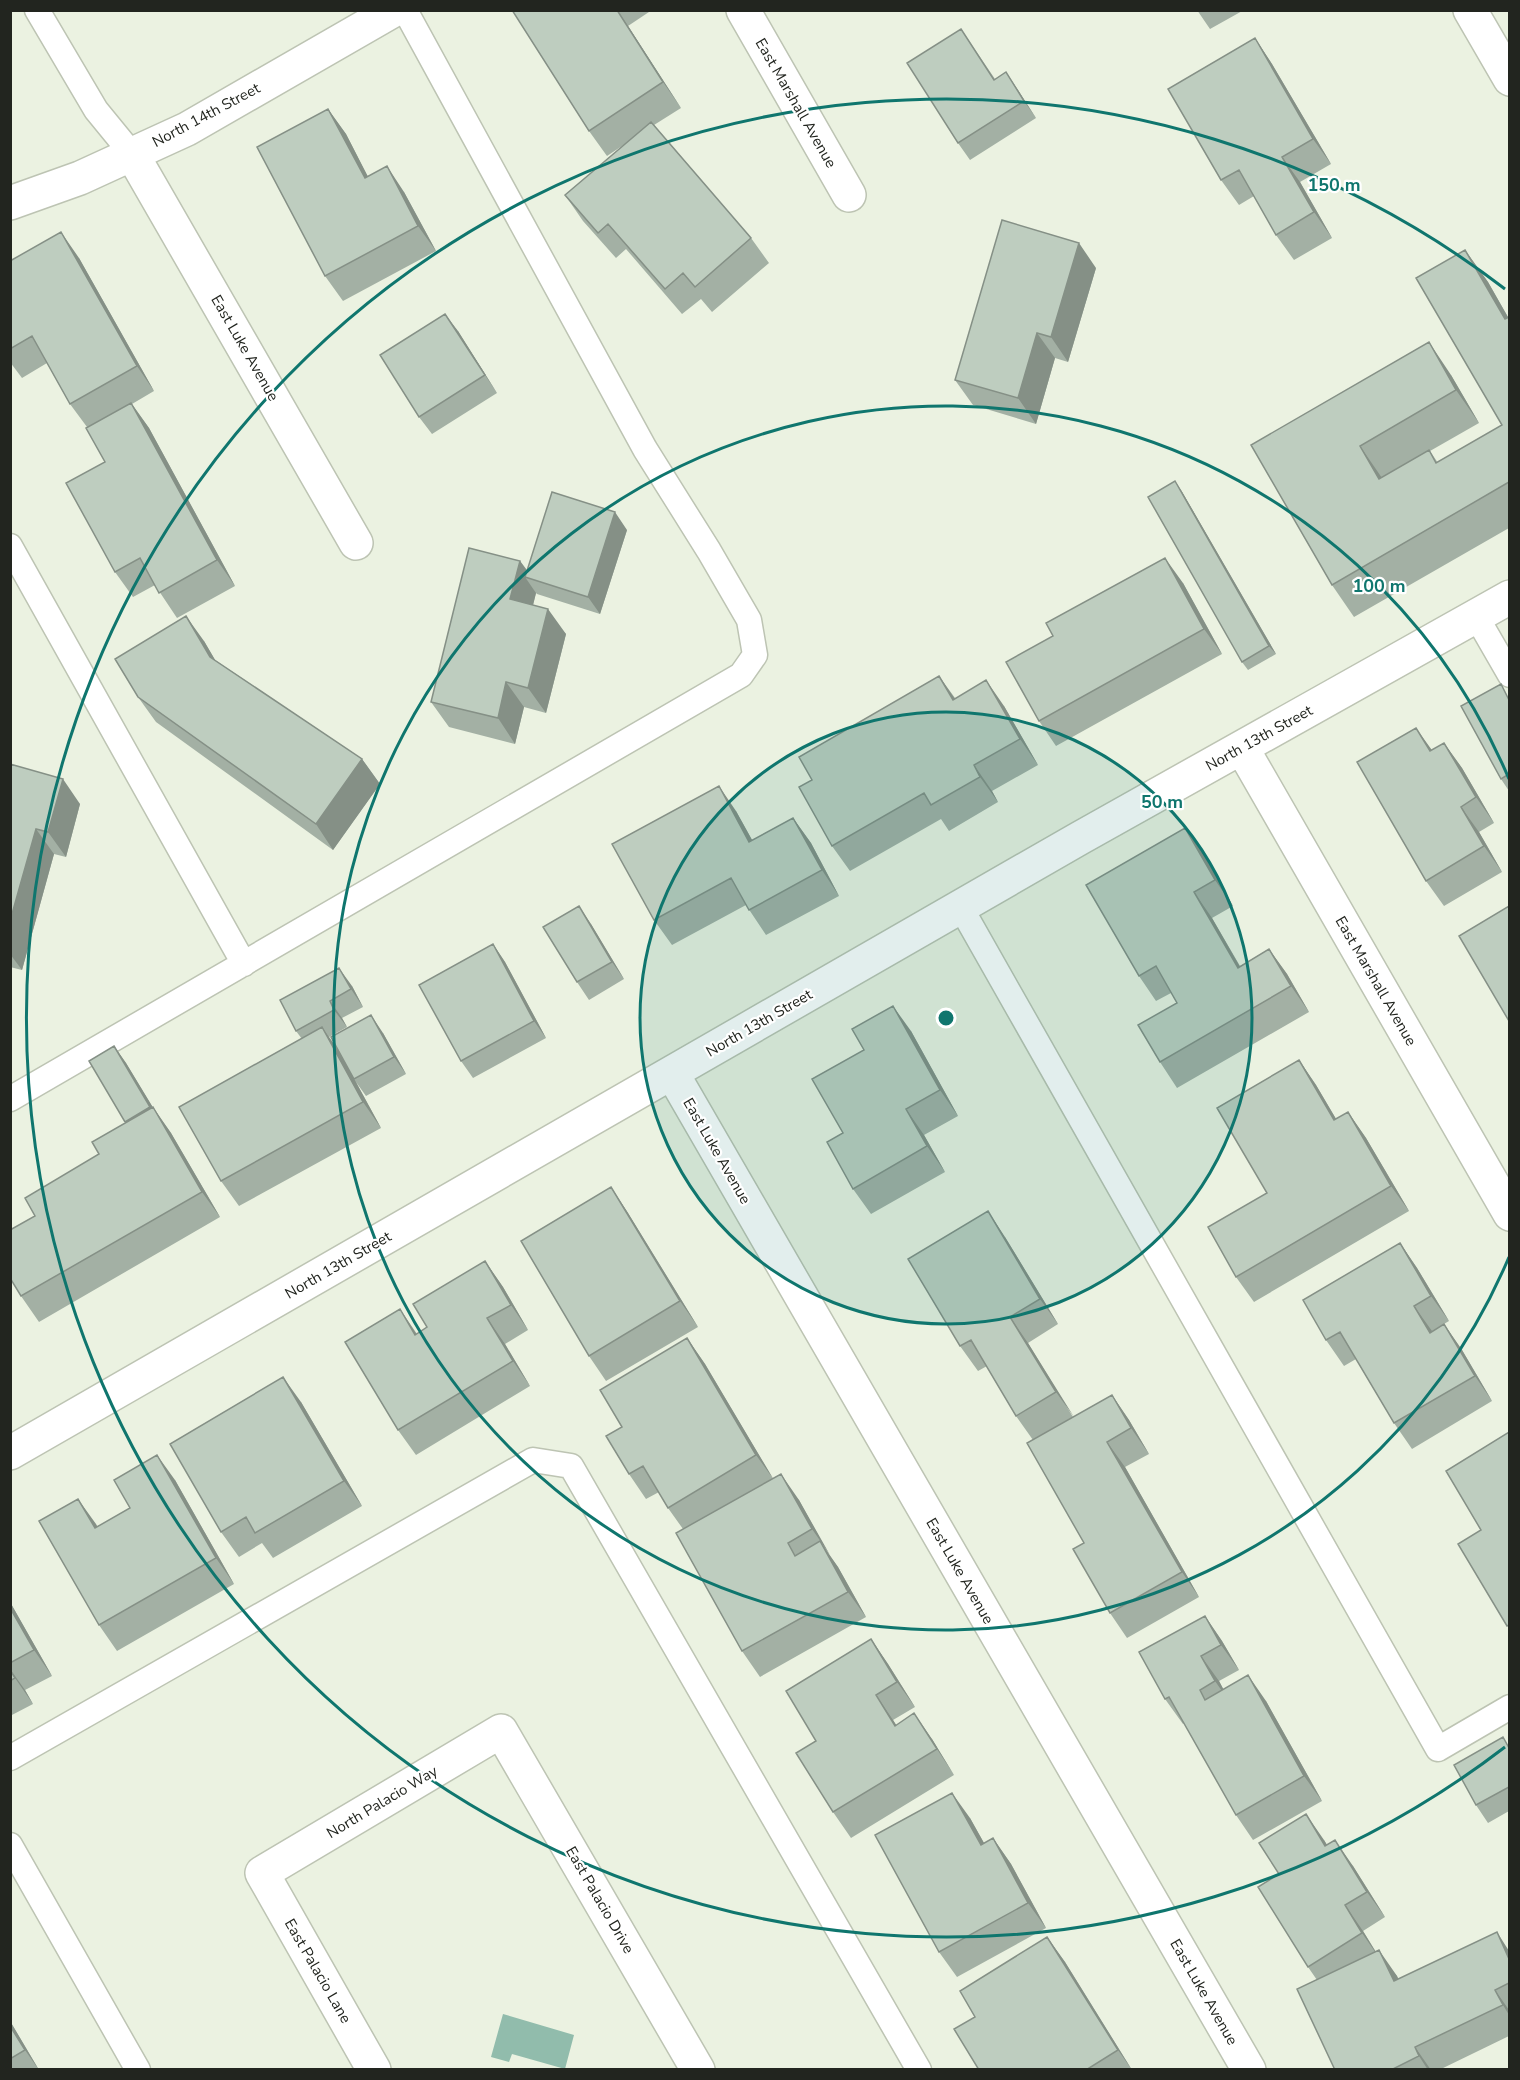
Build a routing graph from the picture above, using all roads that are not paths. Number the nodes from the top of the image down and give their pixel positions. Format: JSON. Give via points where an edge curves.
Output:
{"nodes":[{"id":1,"x":37,"y":10,"type":"edge"},
{"id":2,"x":394,"y":10,"type":"edge"},
{"id":3,"x":405,"y":10,"type":"edge"},
{"id":4,"x":742,"y":10,"type":"edge"},
{"id":5,"x":1470,"y":10,"type":"edge"},
{"id":6,"x":1509,"y":79,"type":"edge"},
{"id":7,"x":132,"y":154,"type":"junction"},
{"id":8,"x":849,"y":195,"type":"dead end"},
{"id":9,"x":10,"y":203,"type":"edge"},
{"id":10,"x":357,"y":543,"type":"dead end"},
{"id":11,"x":10,"y":546,"type":"edge"},
{"id":12,"x":1509,"y":597,"type":"edge"},
{"id":13,"x":1476,"y":616,"type":"junction"},
{"id":14,"x":1509,"y":675,"type":"edge"},
{"id":15,"x":1242,"y":748,"type":"junction"},
{"id":16,"x":960,"y":906,"type":"junction"},
{"id":17,"x":244,"y":964,"type":"junction"},
{"id":18,"x":672,"y":1073,"type":"junction"},
{"id":19,"x":10,"y":1099,"type":"edge"},
{"id":20,"x":1509,"y":1214,"type":"edge"},
{"id":21,"x":10,"y":1453,"type":"edge"},
{"id":22,"x":1509,"y":1707,"type":"edge"},
{"id":23,"x":501,"y":1731,"type":"joint"},
{"id":24,"x":10,"y":1758,"type":"edge"},
{"id":25,"x":10,"y":1845,"type":"edge"},
{"id":26,"x":262,"y":1873,"type":"joint"},
{"id":27,"x":138,"y":2070,"type":"edge"},
{"id":28,"x":374,"y":2070,"type":"edge"},
{"id":29,"x":698,"y":2070,"type":"edge"},
{"id":30,"x":919,"y":2070,"type":"edge"},
{"id":31,"x":1249,"y":2070,"type":"edge"}],
"edges":[{"from":1,"to":7,"type":"lane","via":[[96,110]]},
{"from":2,"to":7,"type":"street","name":"North 14th Street","via":[[187,129]]},
{"from":3,"to":17,"type":"lane","via":[[645,449],[749,620],[755,655],[741,675]]},
{"from":4,"to":8,"type":"street","name":"East Marshall Avenue"},
{"from":5,"to":6,"type":"street"},
{"from":7,"to":9,"type":"street","name":"North 14th Street"},
{"from":7,"to":10,"type":"street","name":"East Luke Avenue"},
{"from":11,"to":17,"type":"lane"},
{"from":12,"to":13,"type":"street","name":"North 13th Street"},
{"from":13,"to":14,"type":"lane"},
{"from":13,"to":15,"type":"street","name":"North 13th Street"},
{"from":15,"to":16,"type":"street","name":"North 13th Street"},
{"from":15,"to":20,"type":"street","name":"East Marshall Avenue"},
{"from":16,"to":18,"type":"street","name":"North 13th Street"},
{"from":16,"to":22,"type":"lane","via":[[1438,1749]]},
{"from":17,"to":19,"type":"lane"},
{"from":18,"to":21,"type":"street","name":"North 13th Street"},
{"from":18,"to":31,"type":"street","name":"East Luke Avenue"},
{"from":23,"to":26,"type":"street","name":"North Palacio Way"},
{"from":23,"to":29,"type":"street","name":"East Palacio Drive"},
{"from":24,"to":30,"type":"lane","via":[[533,1460],[571,1466]]},
{"from":25,"to":27,"type":"lane"},
{"from":26,"to":28,"type":"street","name":"East Palacio Lane"}]}
